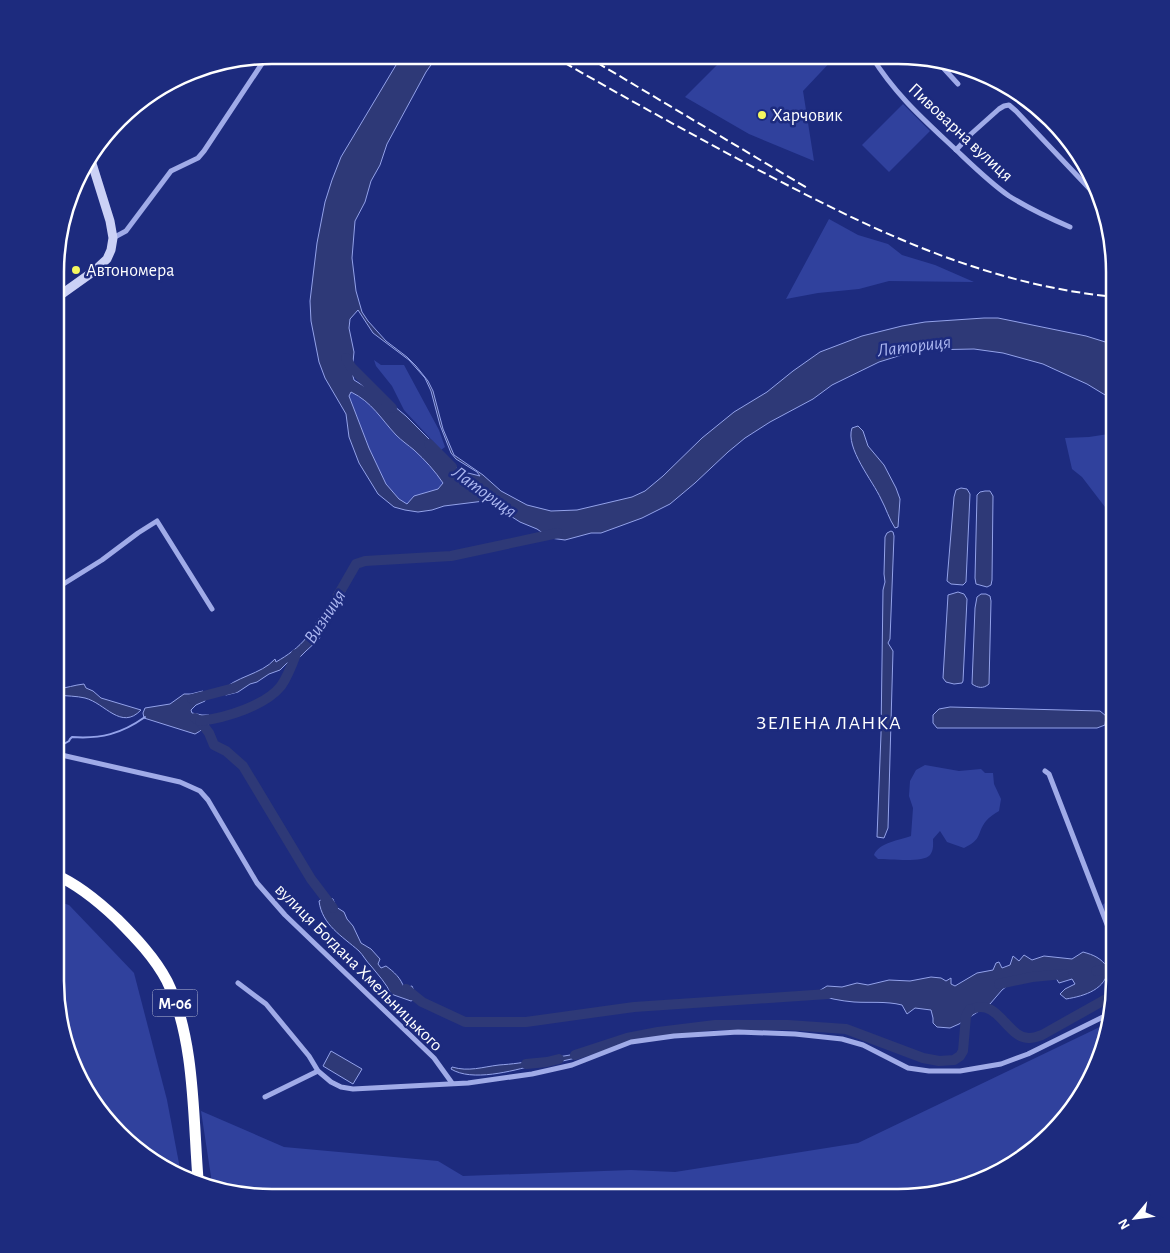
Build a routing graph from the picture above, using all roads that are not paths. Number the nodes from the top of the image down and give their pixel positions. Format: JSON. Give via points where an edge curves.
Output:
{"nodes":[{"id":1,"x":262,"y":64,"type":"edge"},
{"id":2,"x":877,"y":64,"type":"edge"},
{"id":3,"x":945,"y":69,"type":"edge"},
{"id":4,"x":958,"y":84,"type":"dead end"},
{"id":5,"x":956,"y":150,"type":"junction"},
{"id":6,"x":93,"y":166,"type":"edge"},
{"id":7,"x":1088,"y":188,"type":"edge"},
{"id":8,"x":1070,"y":227,"type":"dead end"},
{"id":9,"x":113,"y":238,"type":"junction"},
{"id":10,"x":64,"y":292,"type":"edge"},
{"id":11,"x":64,"y":584,"type":"edge"},
{"id":12,"x":212,"y":610,"type":"dead end"},
{"id":13,"x":64,"y":756,"type":"edge"},
{"id":14,"x":1045,"y":771,"type":"dead end"},
{"id":15,"x":64,"y":880,"type":"edge"},
{"id":16,"x":1106,"y":923,"type":"edge"},
{"id":17,"x":238,"y":983,"type":"dead end"},
{"id":18,"x":1103,"y":1017,"type":"edge"},
{"id":19,"x":318,"y":1071,"type":"junction"},
{"id":20,"x":452,"y":1083,"type":"junction"},
{"id":21,"x":265,"y":1097,"type":"dead end"},
{"id":22,"x":198,"y":1175,"type":"edge"}],
"edges":[{"from":1,"to":9,"type":"street","via":[[204,152],[171,171],[126,231]]},
{"from":2,"to":5,"type":"street","name":"Пивоварна вулиця","via":[[902,98]]},
{"from":3,"to":4,"type":"street"},
{"from":5,"to":7,"type":"street","via":[[999,109],[1009,106]]},
{"from":5,"to":8,"type":"street","name":"Пивоварна вулиця","via":[[1008,195]]},
{"from":6,"to":9,"type":"main road"},
{"from":9,"to":10,"type":"main road","via":[[107,259]]},
{"from":11,"to":12,"type":"street","via":[[157,521]]},
{"from":13,"to":20,"type":"street","name":"вулиця Богдана Хмельницького","via":[[180,782],[200,792],[266,894],[434,1058]]},
{"from":14,"to":16,"type":"street","via":[[1049,774]]},
{"from":15,"to":22,"type":"highway","number":"М-06","via":[[91,897],[126,928],[153,958],[173,994],[186,1036]]},
{"from":17,"to":19,"type":"street","via":[[266,1004]]},
{"from":18,"to":20,"type":"street","via":[[1028,1054],[1001,1064],[960,1071],[908,1068],[863,1045],[842,1039],[738,1032],[631,1042],[550,1071]]},
{"from":19,"to":20,"type":"street","via":[[340,1087],[353,1090]]},
{"from":19,"to":21,"type":"street"}]}
